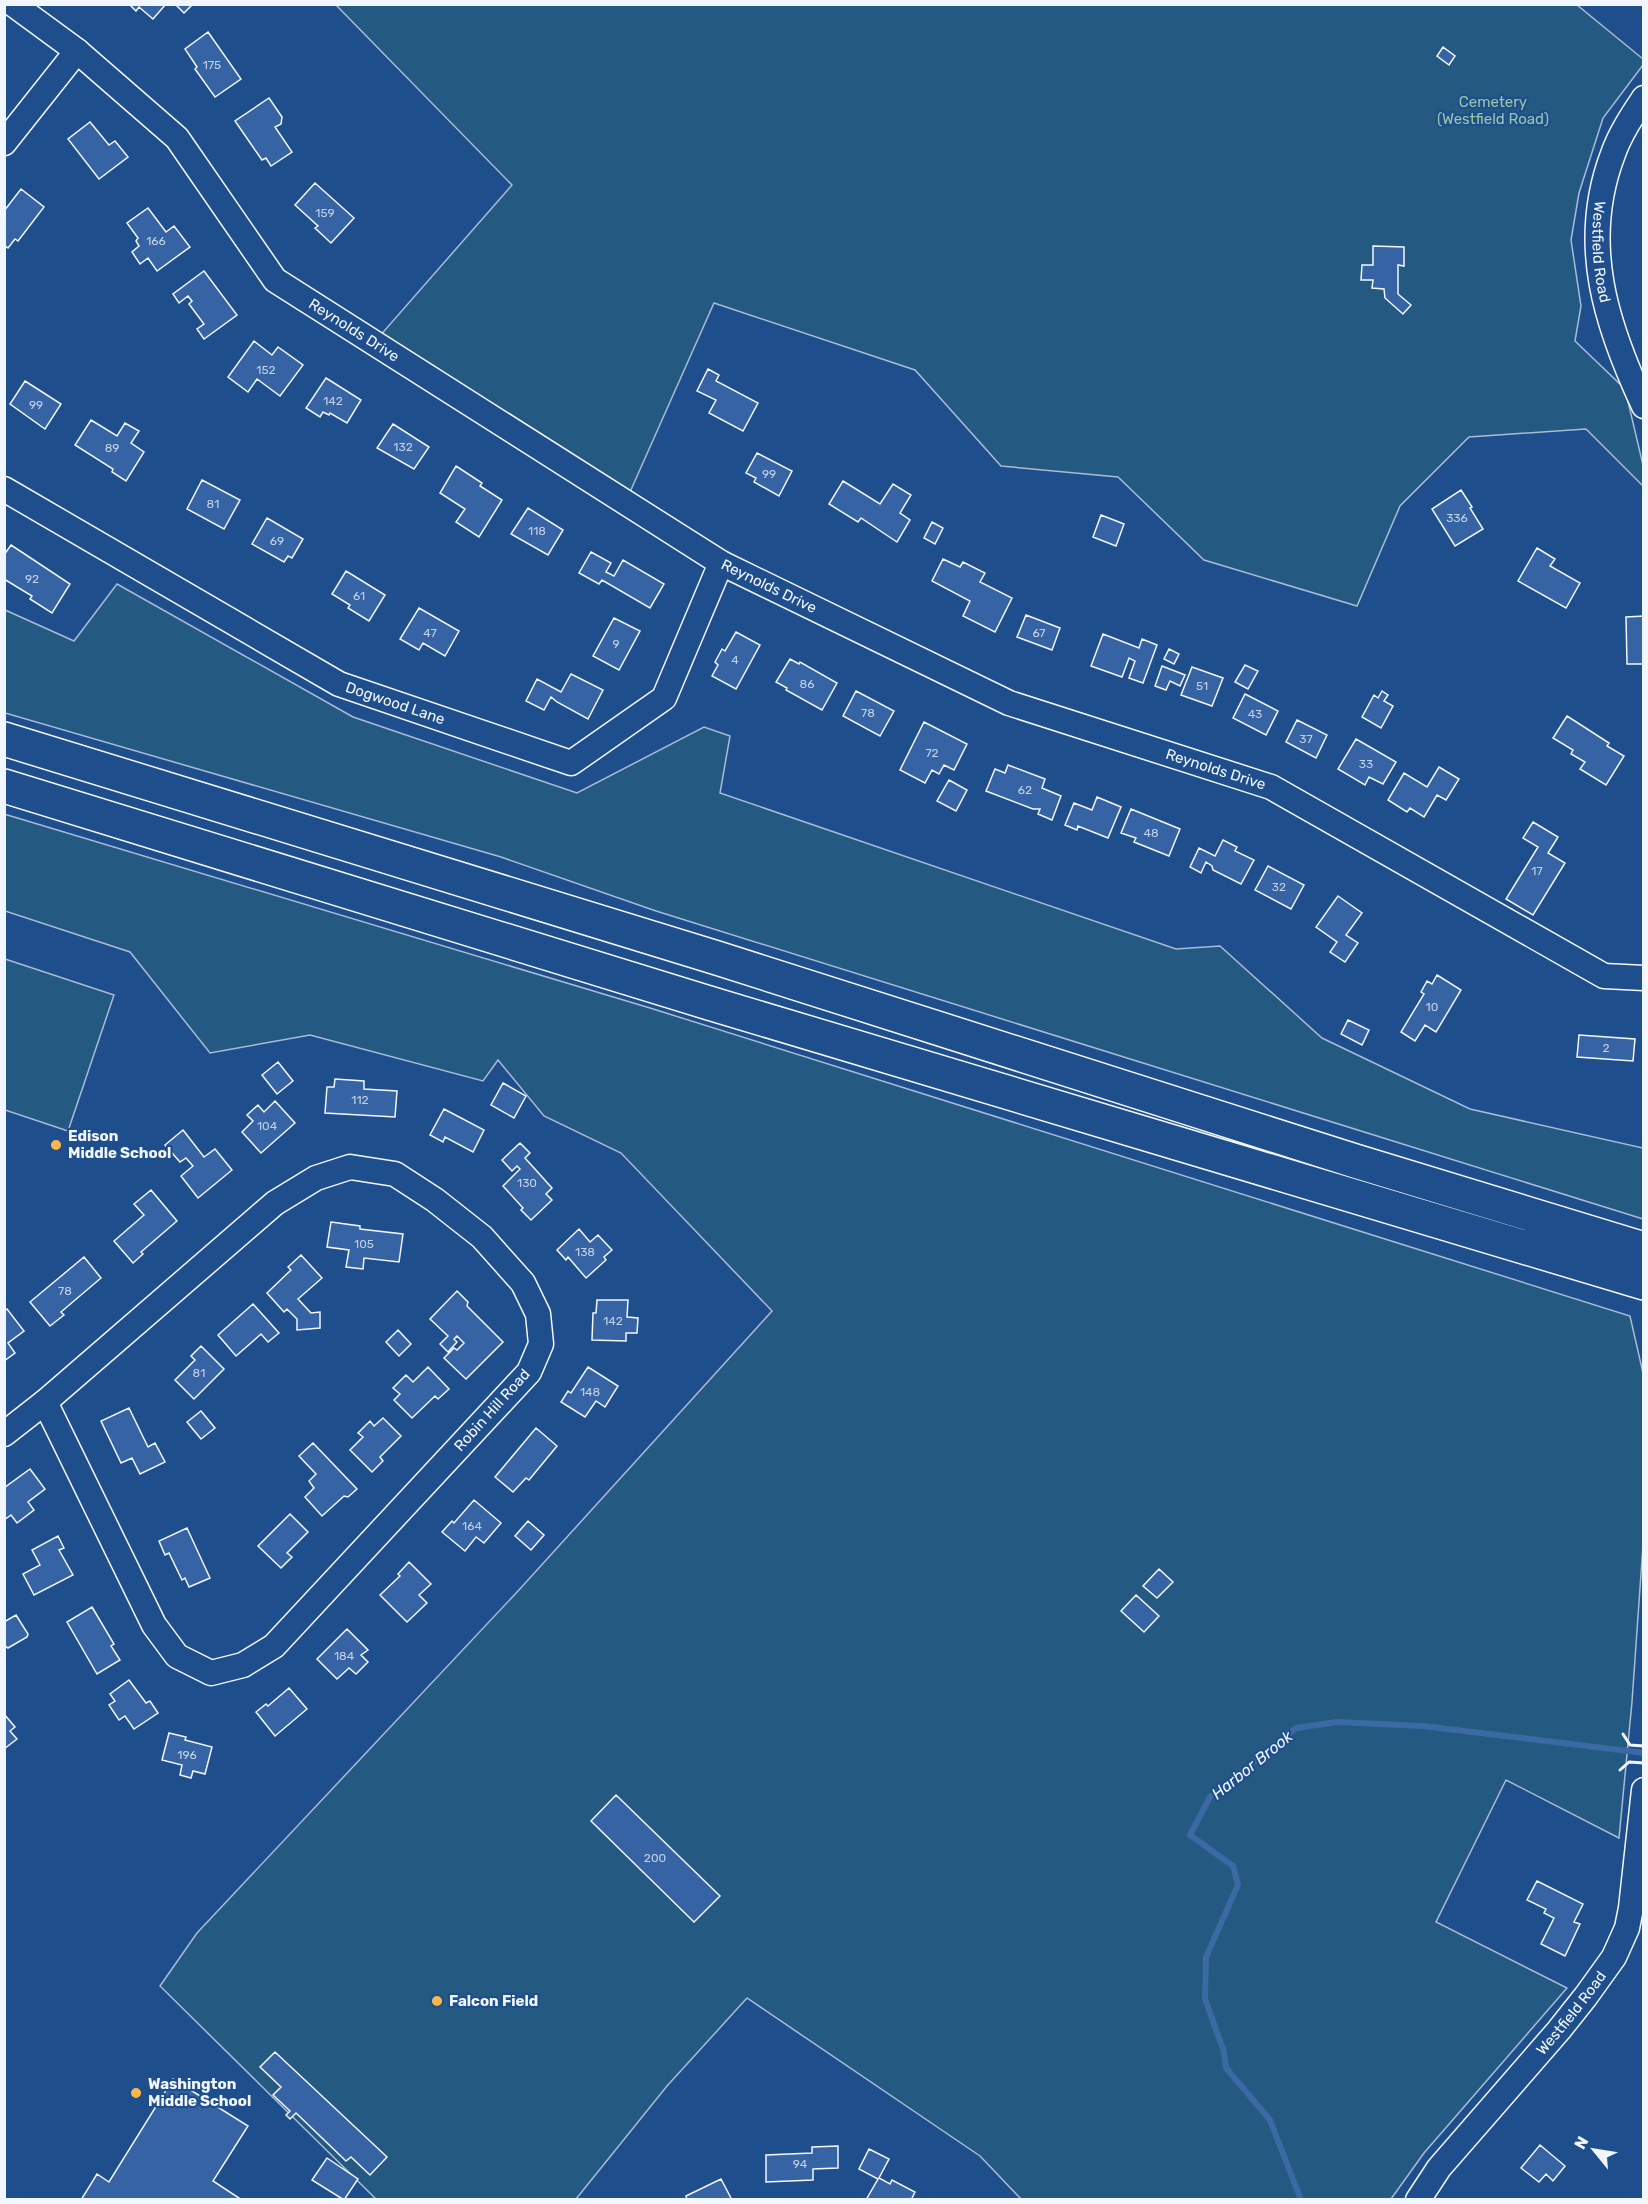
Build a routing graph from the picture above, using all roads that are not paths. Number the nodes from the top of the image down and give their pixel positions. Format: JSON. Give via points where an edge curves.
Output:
{"nodes":[{"id":1,"x":13,"y":4,"type":"edge"},
{"id":2,"x":77,"y":51,"type":"junction"},
{"id":3,"x":1644,"y":98,"type":"edge"},
{"id":4,"x":4,"y":143,"type":"edge"},
{"id":5,"x":1644,"y":406,"type":"edge"},
{"id":6,"x":4,"y":489,"type":"edge"},
{"id":7,"x":722,"y":563,"type":"junction"},
{"id":8,"x":4,"y":739,"type":"edge"},
{"id":9,"x":4,"y":786,"type":"edge"},
{"id":10,"x":1644,"y":978,"type":"edge"},
{"id":11,"x":1644,"y":1249,"type":"edge"},
{"id":12,"x":1644,"y":1283,"type":"edge"},
{"id":13,"x":45,"y":1402,"type":"junction"},
{"id":14,"x":4,"y":1434,"type":"edge"},
{"id":15,"x":1644,"y":1790,"type":"edge"},
{"id":16,"x":1638,"y":1898,"type":"edge"},
{"id":17,"x":1418,"y":2199,"type":"edge"}],
"edges":[{"from":1,"to":2,"type":"street","name":"Reynolds Drive"},
{"from":2,"to":4,"type":"street"},
{"from":2,"to":7,"type":"street","name":"Reynolds Drive","via":[[177,138],[275,280]]},
{"from":3,"to":5,"type":"street","name":"Westfield Road","via":[[1617,143],[1605,176],[1597,245],[1610,324]]},
{"from":6,"to":7,"type":"street","name":"Dogwood Lane","via":[[339,684],[571,763],[664,698]]},
{"from":7,"to":10,"type":"street","name":"Reynolds Drive","via":[[1009,703],[1271,787],[1604,976]]},
{"from":8,"to":11,"type":"highway"},
{"from":9,"to":12,"type":"highway","via":[[686,996]]},
{"from":13,"to":13,"type":"street","name":"Robin Hill Road","via":[[276,1203],[316,1178],[350,1167],[395,1174],[435,1200],[482,1237],[523,1282],[538,1314],[542,1344],[530,1372],[274,1646],[243,1665],[211,1673],[177,1656],[154,1625]]},
{"from":13,"to":14,"type":"street","name":"Robin Hill Road"},
{"from":15,"to":16,"type":"street","name":"Westfield Road"},
{"from":16,"to":17,"type":"street","name":"Westfield Road","via":[[1622,1943],[1603,1974],[1464,2137]]}]}
